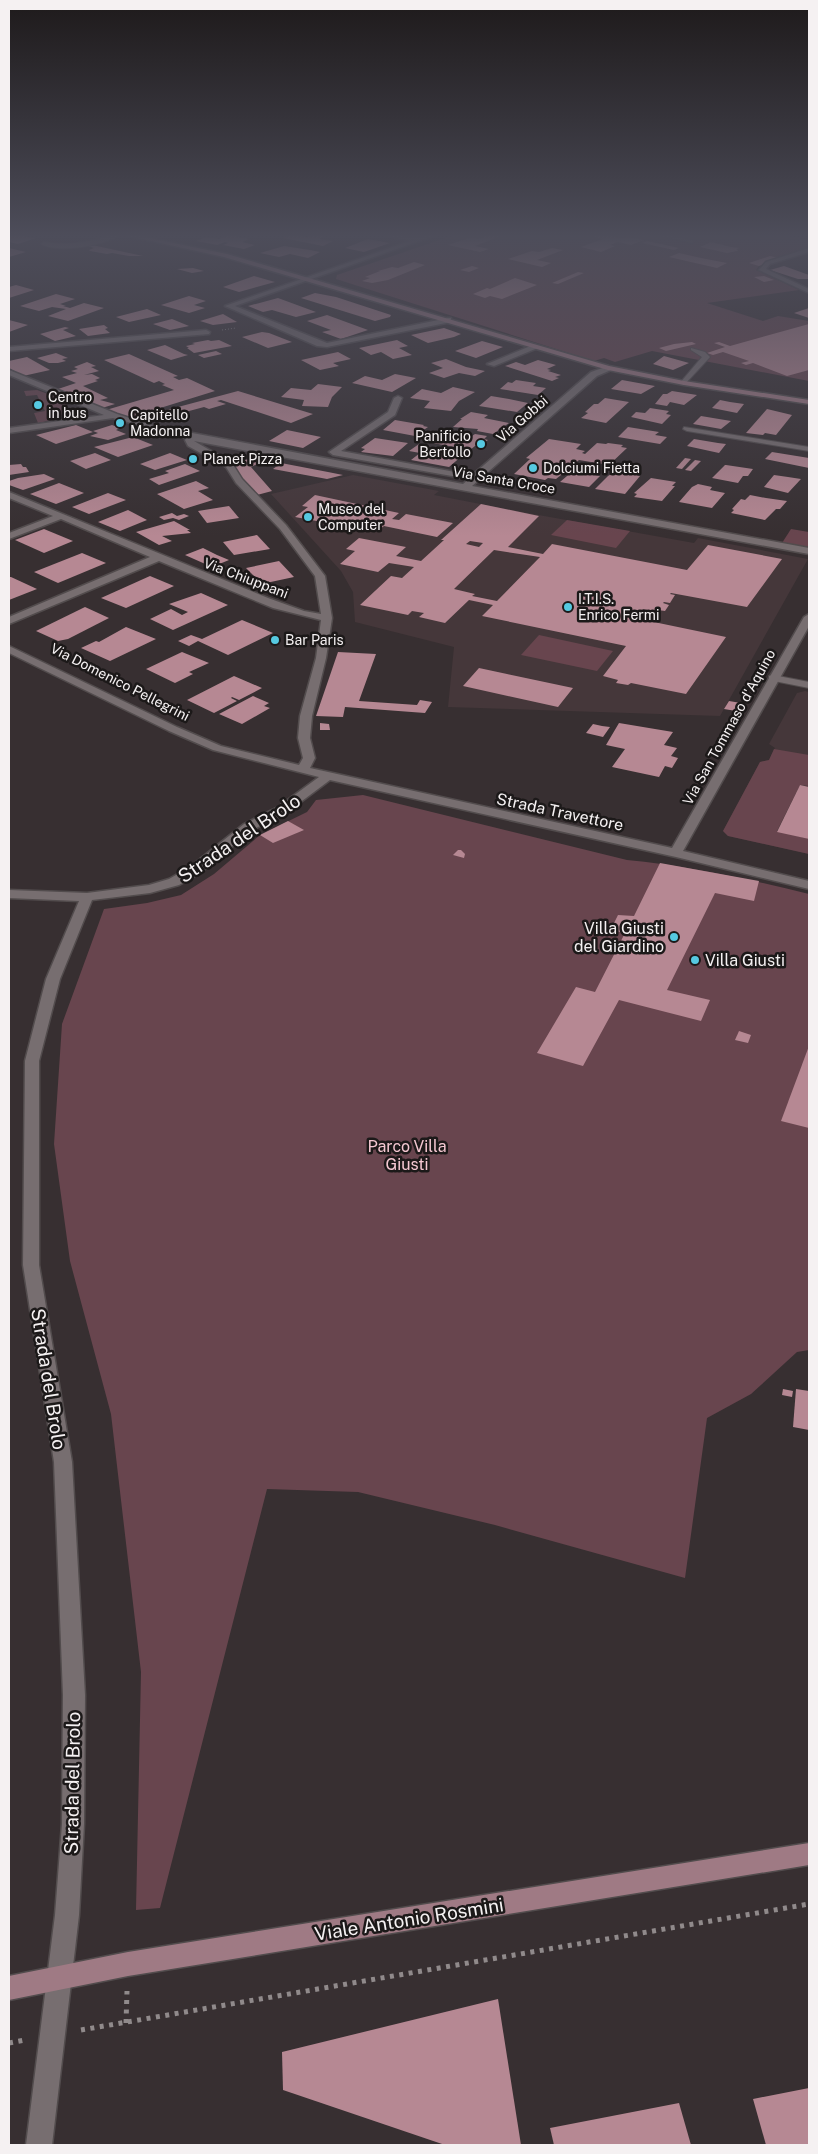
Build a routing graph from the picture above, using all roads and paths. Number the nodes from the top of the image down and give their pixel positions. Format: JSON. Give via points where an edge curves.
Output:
{"nodes":[{"id":1,"x":165,"y":336,"type":"edge"},
{"id":2,"x":300,"y":336,"type":"edge"},
{"id":3,"x":373,"y":336,"type":"edge"},
{"id":4,"x":499,"y":336,"type":"edge"},
{"id":5,"x":536,"y":347,"type":"junction"},
{"id":6,"x":9,"y":349,"type":"edge"},
{"id":7,"x":693,"y":349,"type":"dead end"},
{"id":8,"x":490,"y":364,"type":"dead end"},
{"id":9,"x":608,"y":368,"type":"junction"},
{"id":10,"x":9,"y":372,"type":"edge"},
{"id":11,"x":684,"y":383,"type":"junction"},
{"id":12,"x":398,"y":398,"type":"dead end"},
{"id":13,"x":76,"y":400,"type":"junction"},
{"id":14,"x":809,"y":402,"type":"edge"},
{"id":15,"x":114,"y":416,"type":"junction"},
{"id":16,"x":46,"y":426,"type":"junction"},
{"id":17,"x":687,"y":429,"type":"dead end"},
{"id":18,"x":9,"y":431,"type":"edge"},
{"id":19,"x":193,"y":437,"type":"junction"},
{"id":20,"x":809,"y":449,"type":"edge"},
{"id":21,"x":263,"y":452,"type":"junction"},
{"id":22,"x":238,"y":462,"type":"junction"},
{"id":23,"x":476,"y":478,"type":"junction"},
{"id":24,"x":465,"y":487,"type":"junction"},
{"id":25,"x":9,"y":495,"type":"edge"},
{"id":26,"x":62,"y":516,"type":"junction"},
{"id":27,"x":9,"y":536,"type":"edge"},
{"id":28,"x":809,"y":551,"type":"edge"},
{"id":29,"x":157,"y":558,"type":"junction"},
{"id":30,"x":809,"y":617,"type":"edge"},
{"id":31,"x":326,"y":618,"type":"junction"},
{"id":32,"x":9,"y":621,"type":"edge"},
{"id":33,"x":9,"y":642,"type":"edge"},
{"id":34,"x":9,"y":649,"type":"edge"},
{"id":35,"x":773,"y":678,"type":"junction"},
{"id":36,"x":809,"y":685,"type":"edge"},
{"id":37,"x":217,"y":748,"type":"junction"},
{"id":38,"x":303,"y":770,"type":"junction"},
{"id":39,"x":328,"y":776,"type":"junction"},
{"id":40,"x":676,"y":853,"type":"junction"},
{"id":41,"x":809,"y":885,"type":"edge"},
{"id":42,"x":9,"y":894,"type":"edge"},
{"id":43,"x":87,"y":896,"type":"junction"},
{"id":44,"x":809,"y":1854,"type":"edge"},
{"id":45,"x":809,"y":1904,"type":"edge"},
{"id":46,"x":59,"y":1978,"type":"junction"},
{"id":47,"x":9,"y":1988,"type":"edge"},
{"id":48,"x":51,"y":2035,"type":"junction"},
{"id":49,"x":39,"y":2145,"type":"edge"}],
"edges":[{"from":1,"to":6,"type":"street"},
{"from":2,"to":3,"type":"street","via":[[327,345]]},
{"from":4,"to":5,"type":"street"},
{"from":5,"to":8,"type":"street"},
{"from":5,"to":9,"type":"street"},
{"from":7,"to":11,"type":"lane","via":[[706,357]]},
{"from":9,"to":11,"type":"street"},
{"from":9,"to":23,"type":"street","name":"Via Gobbi","via":[[594,374]]},
{"from":10,"to":13,"type":"street","name":"Via Santa Croce"},
{"from":11,"to":14,"type":"street"},
{"from":12,"to":23,"type":"street","name":"Via Santa Croce","via":[[392,413],[332,452]]},
{"from":13,"to":15,"type":"street","name":"Via Santa Croce"},
{"from":13,"to":16,"type":"street","via":[[73,411]]},
{"from":15,"to":16,"type":"street"},
{"from":15,"to":19,"type":"street","name":"Via Santa Croce"},
{"from":16,"to":18,"type":"street"},
{"from":17,"to":20,"type":"lane"},
{"from":19,"to":21,"type":"street","name":"Via Santa Croce"},
{"from":19,"to":22,"type":"street","via":[[189,440],[191,444]]},
{"from":21,"to":22,"type":"street"},
{"from":21,"to":24,"type":"street","name":"Via Santa Croce"},
{"from":22,"to":31,"type":"street","via":[[239,481],[283,527],[320,576]]},
{"from":23,"to":24,"type":"street","name":"Via Gobbi"},
{"from":24,"to":28,"type":"street","name":"Via Santa Croce"},
{"from":25,"to":26,"type":"street","name":"Via Chiuppani"},
{"from":26,"to":27,"type":"street"},
{"from":26,"to":29,"type":"street","name":"Via Chiuppani"},
{"from":29,"to":31,"type":"street","name":"Via Chiuppani","via":[[286,608]]},
{"from":29,"to":32,"type":"street"},
{"from":30,"to":35,"type":"street","name":"Via San Tommaso d'Aquino"},
{"from":31,"to":38,"type":"street","via":[[321,658],[306,716],[304,738],[309,758]]},
{"from":33,"to":37,"type":"street","name":"Via Domenico Pellegrini"},
{"from":34,"to":37,"type":"street"},
{"from":35,"to":36,"type":"lane"},
{"from":35,"to":40,"type":"street","name":"Via San Tommaso d'Aquino"},
{"from":37,"to":38,"type":"street","name":"Strada Travettore"},
{"from":38,"to":39,"type":"street","name":"Strada Travettore"},
{"from":39,"to":40,"type":"street","name":"Strada Travettore"},
{"from":39,"to":43,"type":"street","name":"Strada del Brolo","via":[[282,810],[248,828],[195,870],[174,882],[150,889]]},
{"from":40,"to":41,"type":"street","name":"Strada Travettore"},
{"from":42,"to":43,"type":"street"},
{"from":43,"to":46,"type":"street","name":"Strada del Brolo","via":[[53,979],[32,1061],[31,1265],[62,1462],[74,1695],[73,1824]]},
{"from":44,"to":46,"type":"street","name":"Viale Antonio Rosmini","via":[[128,1964]]},
{"from":45,"to":48,"type":"path"},
{"from":46,"to":47,"type":"street","name":"Viale Antonio Rosmini"},
{"from":46,"to":48,"type":"street","name":"Strada del Brolo"},
{"from":48,"to":49,"type":"street","name":"Strada del Brolo"}]}
